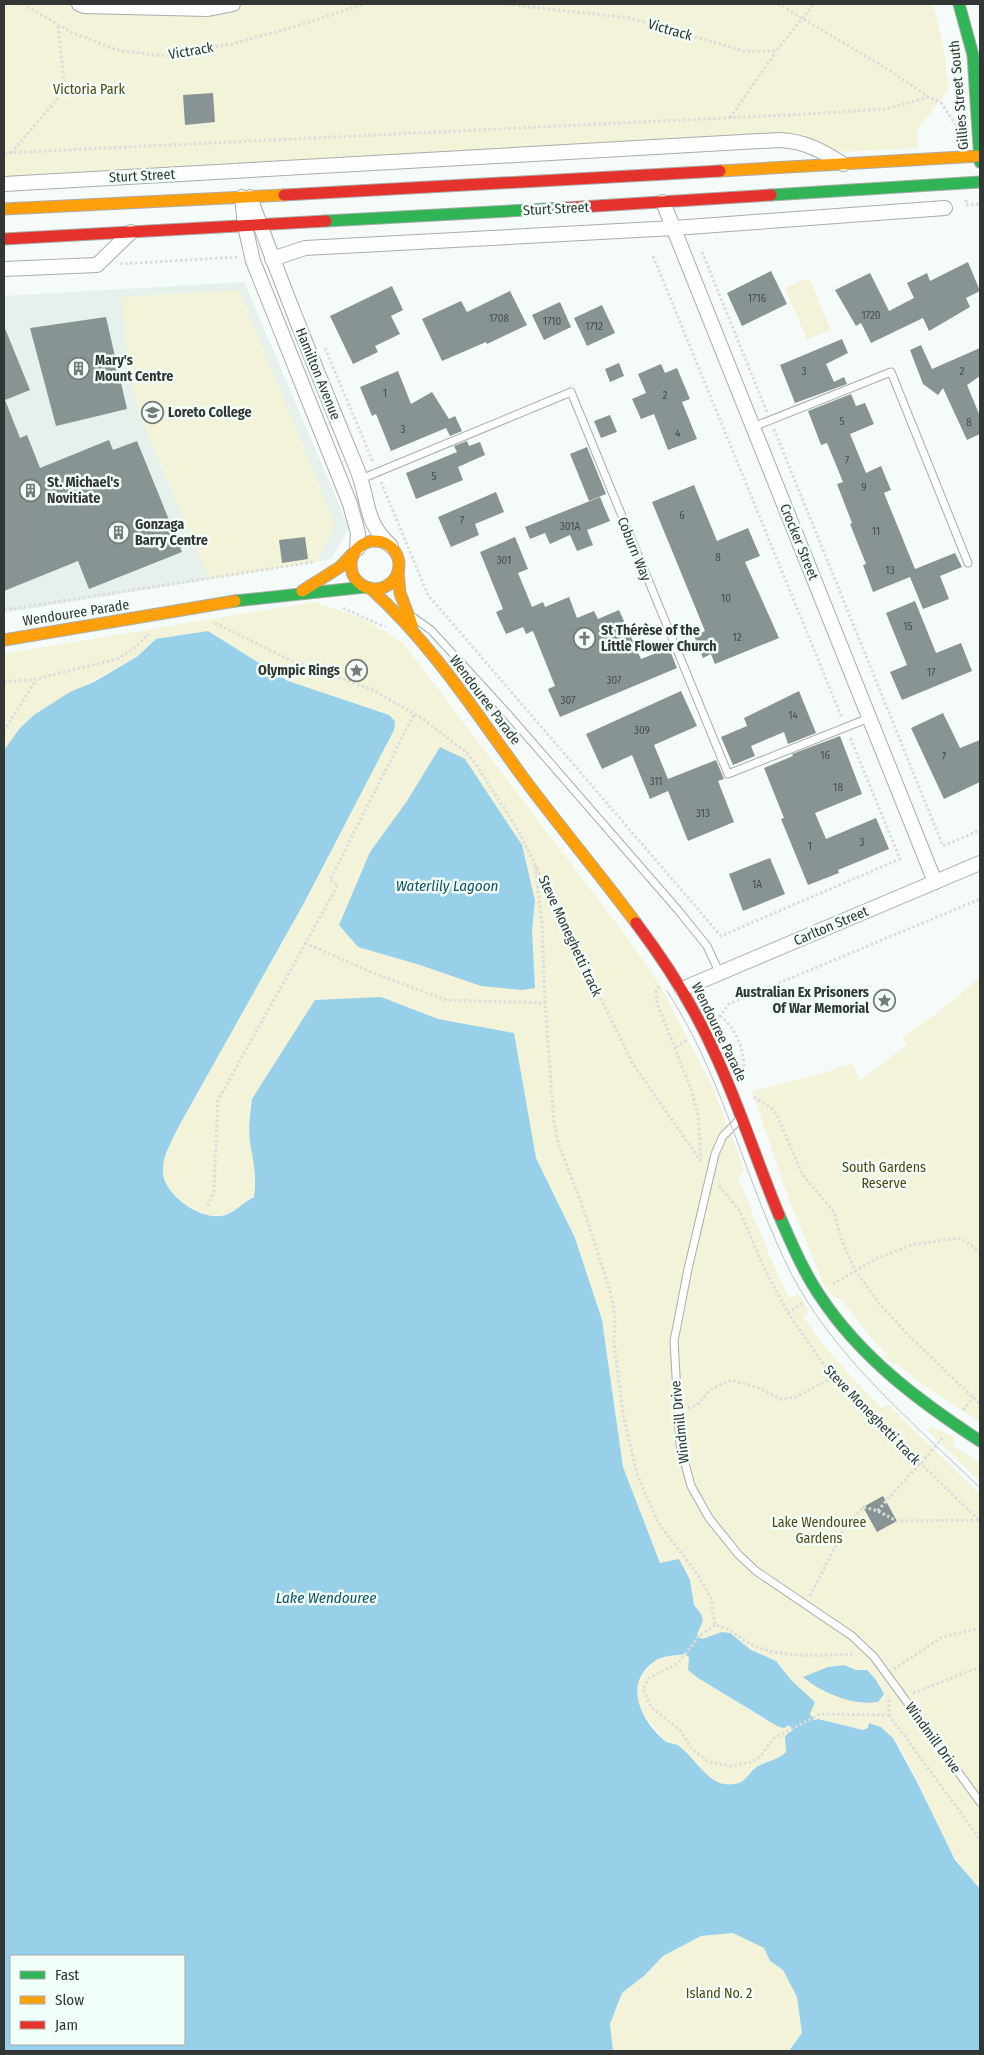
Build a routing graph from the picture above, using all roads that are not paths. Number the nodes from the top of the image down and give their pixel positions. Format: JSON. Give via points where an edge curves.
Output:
{"nodes":[{"id":1,"x":79,"y":4,"type":"edge"},
{"id":2,"x":233,"y":4,"type":"edge"},
{"id":3,"x":959,"y":4,"type":"edge"},
{"id":4,"x":980,"y":158,"type":"edge"},
{"id":5,"x":844,"y":165,"type":"junction"},
{"id":6,"x":44,"y":182,"type":"junction"},
{"id":7,"x":980,"y":182,"type":"edge"},
{"id":8,"x":4,"y":184,"type":"edge"},
{"id":9,"x":246,"y":197,"type":"junction"},
{"id":10,"x":663,"y":202,"type":"junction"},
{"id":11,"x":43,"y":207,"type":"junction"},
{"id":12,"x":945,"y":208,"type":"dead end"},
{"id":13,"x":4,"y":210,"type":"edge"},
{"id":14,"x":260,"y":225,"type":"junction"},
{"id":15,"x":245,"y":226,"type":"junction"},
{"id":16,"x":674,"y":228,"type":"junction"},
{"id":17,"x":131,"y":232,"type":"junction"},
{"id":18,"x":4,"y":239,"type":"edge"},
{"id":19,"x":272,"y":259,"type":"junction"},
{"id":20,"x":4,"y":269,"type":"edge"},
{"id":21,"x":753,"y":427,"type":"junction"},
{"id":22,"x":361,"y":478,"type":"junction"},
{"id":23,"x":391,"y":546,"type":"junction"},
{"id":24,"x":356,"y":550,"type":"junction"},
{"id":25,"x":968,"y":563,"type":"dead end"},
{"id":26,"x":398,"y":572,"type":"junction"},
{"id":27,"x":368,"y":588,"type":"junction"},
{"id":28,"x":301,"y":592,"type":"junction"},
{"id":29,"x":408,"y":613,"type":"junction"},
{"id":30,"x":415,"y":633,"type":"junction"},
{"id":31,"x":4,"y":640,"type":"edge"},
{"id":32,"x":869,"y":718,"type":"junction"},
{"id":33,"x":980,"y":863,"type":"edge"},
{"id":34,"x":934,"y":882,"type":"junction"},
{"id":35,"x":720,"y":974,"type":"junction"},
{"id":36,"x":682,"y":989,"type":"junction"},
{"id":37,"x":742,"y":1117,"type":"junction"},
{"id":38,"x":980,"y":1440,"type":"edge"},
{"id":39,"x":980,"y":1802,"type":"edge"}],
"edges":[{"from":1,"to":2,"type":"street","via":[[208,9]]},
{"from":3,"to":4,"type":"main road","name":"Gillies Street South","via":[[973,55]]},
{"from":4,"to":5,"type":"main road","name":"Sturt Street"},
{"from":5,"to":6,"type":"street","name":"Sturt Street","via":[[813,146],[779,140]]},
{"from":5,"to":9,"type":"main road","name":"Sturt Street"},
{"from":6,"to":8,"type":"street","name":"Sturt Street"},
{"from":6,"to":11,"type":"street"},
{"from":7,"to":10,"type":"main road","name":"Sturt Street"},
{"from":9,"to":11,"type":"main road","name":"Sturt Street"},
{"from":9,"to":14,"type":"street","name":"Hamilton Avenue"},
{"from":9,"to":15,"type":"street","name":"Hamilton Avenue"},
{"from":10,"to":14,"type":"main road","name":"Sturt Street"},
{"from":10,"to":16,"type":"street","name":"Crocker Street"},
{"from":11,"to":13,"type":"main road","name":"Sturt Street"},
{"from":12,"to":16,"type":"street","name":"Sturt Street"},
{"from":14,"to":15,"type":"main road","name":"Sturt Street"},
{"from":14,"to":19,"type":"street","name":"Hamilton Avenue"},
{"from":15,"to":17,"type":"main road","name":"Sturt Street"},
{"from":15,"to":24,"type":"street","name":"Hamilton Avenue","via":[[251,257],[350,504],[358,533]]},
{"from":16,"to":19,"type":"street","name":"Sturt Street","via":[[305,248]]},
{"from":16,"to":21,"type":"street","name":"Crocker Street"},
{"from":17,"to":18,"type":"main road","name":"Sturt Street"},
{"from":17,"to":20,"type":"street","via":[[97,265]]},
{"from":19,"to":22,"type":"street","name":"Hamilton Avenue"},
{"from":21,"to":25,"type":"lane","via":[[892,372]]},
{"from":21,"to":32,"type":"street","name":"Crocker Street"},
{"from":22,"to":23,"type":"street","name":"Hamilton Avenue","via":[[373,526]]},
{"from":22,"to":32,"type":"lane","name":"Coburn Way","via":[[571,392],[728,774]]},
{"from":23,"to":24,"type":"main road","via":[[374,540]]},
{"from":23,"to":26,"type":"main road","via":[[399,558]]},
{"from":24,"to":27,"type":"main road","via":[[351,562],[353,574]]},
{"from":24,"to":28,"type":"main road","name":"Wendouree Parade","via":[[340,567]]},
{"from":26,"to":27,"type":"main road","via":[[387,586]]},
{"from":26,"to":29,"type":"main road","name":"Wendouree Parade","via":[[399,588]]},
{"from":27,"to":28,"type":"main road","name":"Wendouree Parade"},
{"from":27,"to":30,"type":"main road","name":"Wendouree Parade"},
{"from":28,"to":31,"type":"main road","name":"Wendouree Parade"},
{"from":29,"to":30,"type":"main road","name":"Wendouree Parade"},
{"from":29,"to":35,"type":"lane","name":"Wendouree Parade","via":[[431,630],[536,746],[700,937]]},
{"from":30,"to":36,"type":"main road","name":"Wendouree Parade","via":[[641,928]]},
{"from":32,"to":34,"type":"street","name":"Crocker Street"},
{"from":33,"to":34,"type":"street","name":"Carlton Street"},
{"from":34,"to":35,"type":"street","name":"Carlton Street"},
{"from":35,"to":36,"type":"street","name":"Carlton Street"},
{"from":36,"to":37,"type":"main road","name":"Wendouree Parade","via":[[715,1053]]},
{"from":37,"to":38,"type":"main road","name":"Wendouree Parade","via":[[794,1250],[830,1310],[882,1370],[920,1402]]},
{"from":37,"to":39,"type":"lane","name":"Windmill Drive","via":[[720,1141],[710,1174],[674,1342],[677,1417],[683,1460],[699,1500],[727,1542],[756,1571],[852,1636],[888,1674]]}]}
